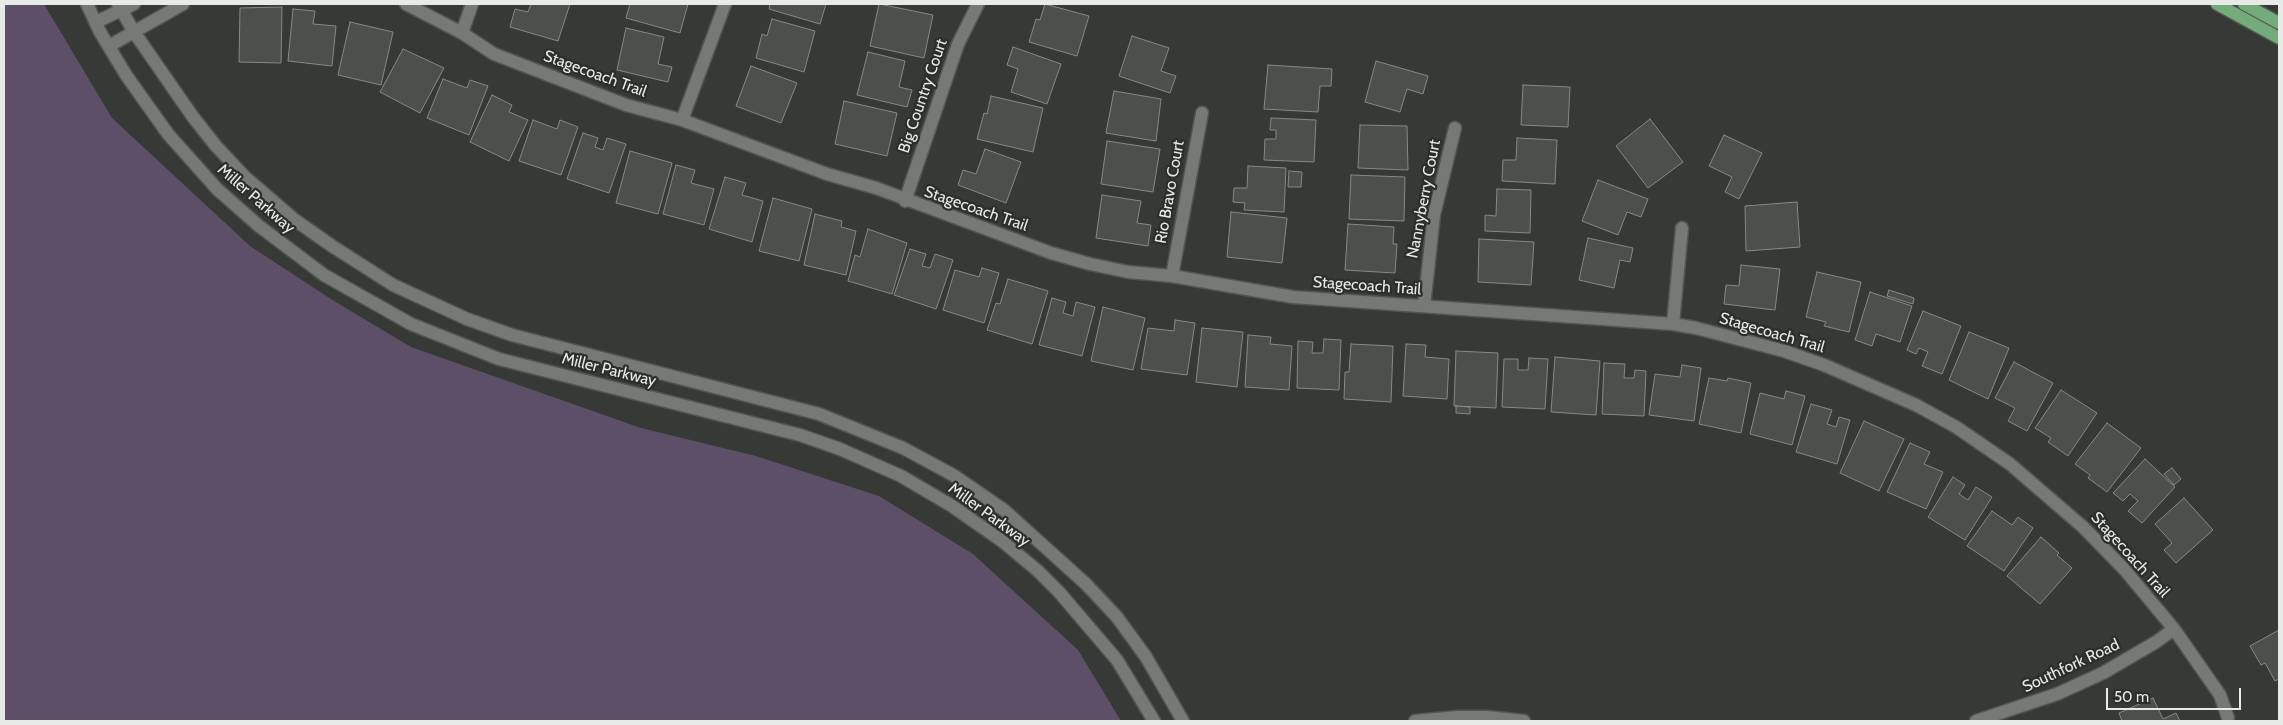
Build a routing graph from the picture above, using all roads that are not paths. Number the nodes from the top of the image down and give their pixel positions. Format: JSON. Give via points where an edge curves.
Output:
{"nodes":[{"id":1,"x":87,"y":4,"type":"edge"},
{"id":2,"x":134,"y":4,"type":"edge"},
{"id":3,"x":183,"y":4,"type":"edge"},
{"id":4,"x":406,"y":4,"type":"edge"},
{"id":5,"x":472,"y":4,"type":"edge"},
{"id":6,"x":725,"y":4,"type":"edge"},
{"id":7,"x":978,"y":4,"type":"edge"},
{"id":8,"x":2216,"y":4,"type":"edge"},
{"id":9,"x":2244,"y":4,"type":"edge"},
{"id":10,"x":120,"y":7,"type":"edge"},
{"id":11,"x":96,"y":22,"type":"junction"},
{"id":12,"x":2279,"y":23,"type":"edge"},
{"id":13,"x":134,"y":32,"type":"junction"},
{"id":14,"x":462,"y":33,"type":"junction"},
{"id":15,"x":2279,"y":38,"type":"edge"},
{"id":16,"x":109,"y":46,"type":"junction"},
{"id":17,"x":1202,"y":113,"type":"dead end"},
{"id":18,"x":682,"y":120,"type":"junction"},
{"id":19,"x":1455,"y":128,"type":"dead end"},
{"id":20,"x":905,"y":201,"type":"junction"},
{"id":21,"x":1682,"y":228,"type":"dead end"},
{"id":22,"x":1172,"y":276,"type":"junction"},
{"id":23,"x":1424,"y":306,"type":"junction"},
{"id":24,"x":1673,"y":324,"type":"junction"},
{"id":25,"x":2174,"y":629,"type":"junction"},
{"id":26,"x":2228,"y":718,"type":"dead end"},
{"id":27,"x":1154,"y":721,"type":"edge"},
{"id":28,"x":1183,"y":721,"type":"edge"},
{"id":29,"x":1415,"y":721,"type":"edge"},
{"id":30,"x":1524,"y":721,"type":"edge"},
{"id":31,"x":1976,"y":721,"type":"edge"}],
"edges":[{"from":1,"to":11,"type":"street","name":"Miller Parkway"},
{"from":2,"to":10,"type":"street"},
{"from":3,"to":13,"type":"street"},
{"from":4,"to":14,"type":"street","name":"Stagecoach Trail"},
{"from":5,"to":14,"type":"street"},
{"from":6,"to":18,"type":"street"},
{"from":7,"to":20,"type":"street","name":"Big Country Court","via":[[958,44]]},
{"from":8,"to":15,"type":"main road"},
{"from":9,"to":12,"type":"main road"},
{"from":10,"to":11,"type":"street"},
{"from":10,"to":13,"type":"street","name":"Miller Parkway"},
{"from":11,"to":16,"type":"street","name":"Miller Parkway"},
{"from":13,"to":16,"type":"street"},
{"from":13,"to":28,"type":"street","name":"Miller Parkway","via":[[193,117],[245,177],[295,220],[393,285],[467,319],[512,335],[819,414],[903,448],[952,475],[1004,510],[1086,584],[1146,657]]},
{"from":14,"to":18,"type":"street","name":"Stagecoach Trail","via":[[511,61],[626,105]]},
{"from":16,"to":27,"type":"street","name":"Miller Parkway","via":[[150,110],[217,189],[259,226],[324,275],[411,324],[499,358],[800,435],[901,476],[952,506],[1038,571],[1118,660]]},
{"from":17,"to":22,"type":"street","name":"Rio Bravo Court"},
{"from":18,"to":20,"type":"street","name":"Stagecoach Trail"},
{"from":19,"to":23,"type":"street","name":"Nannyberry Court","via":[[1434,215]]},
{"from":20,"to":22,"type":"street","name":"Stagecoach Trail","via":[[1051,253],[1128,272]]},
{"from":21,"to":24,"type":"street"},
{"from":22,"to":23,"type":"street","name":"Stagecoach Trail","via":[[1293,297]]},
{"from":23,"to":24,"type":"street","name":"Stagecoach Trail"},
{"from":24,"to":25,"type":"street","name":"Stagecoach Trail","via":[[1784,351],[1824,365],[1916,405],[1956,427],[2010,464],[2083,527],[2124,569]]},
{"from":25,"to":26,"type":"street","name":"Stagecoach Trail","via":[[2220,695]]},
{"from":25,"to":31,"type":"street","name":"Southfork Road","via":[[2103,673],[2057,694]]},
{"from":29,"to":30,"type":"street","via":[[1487,717]]}]}
